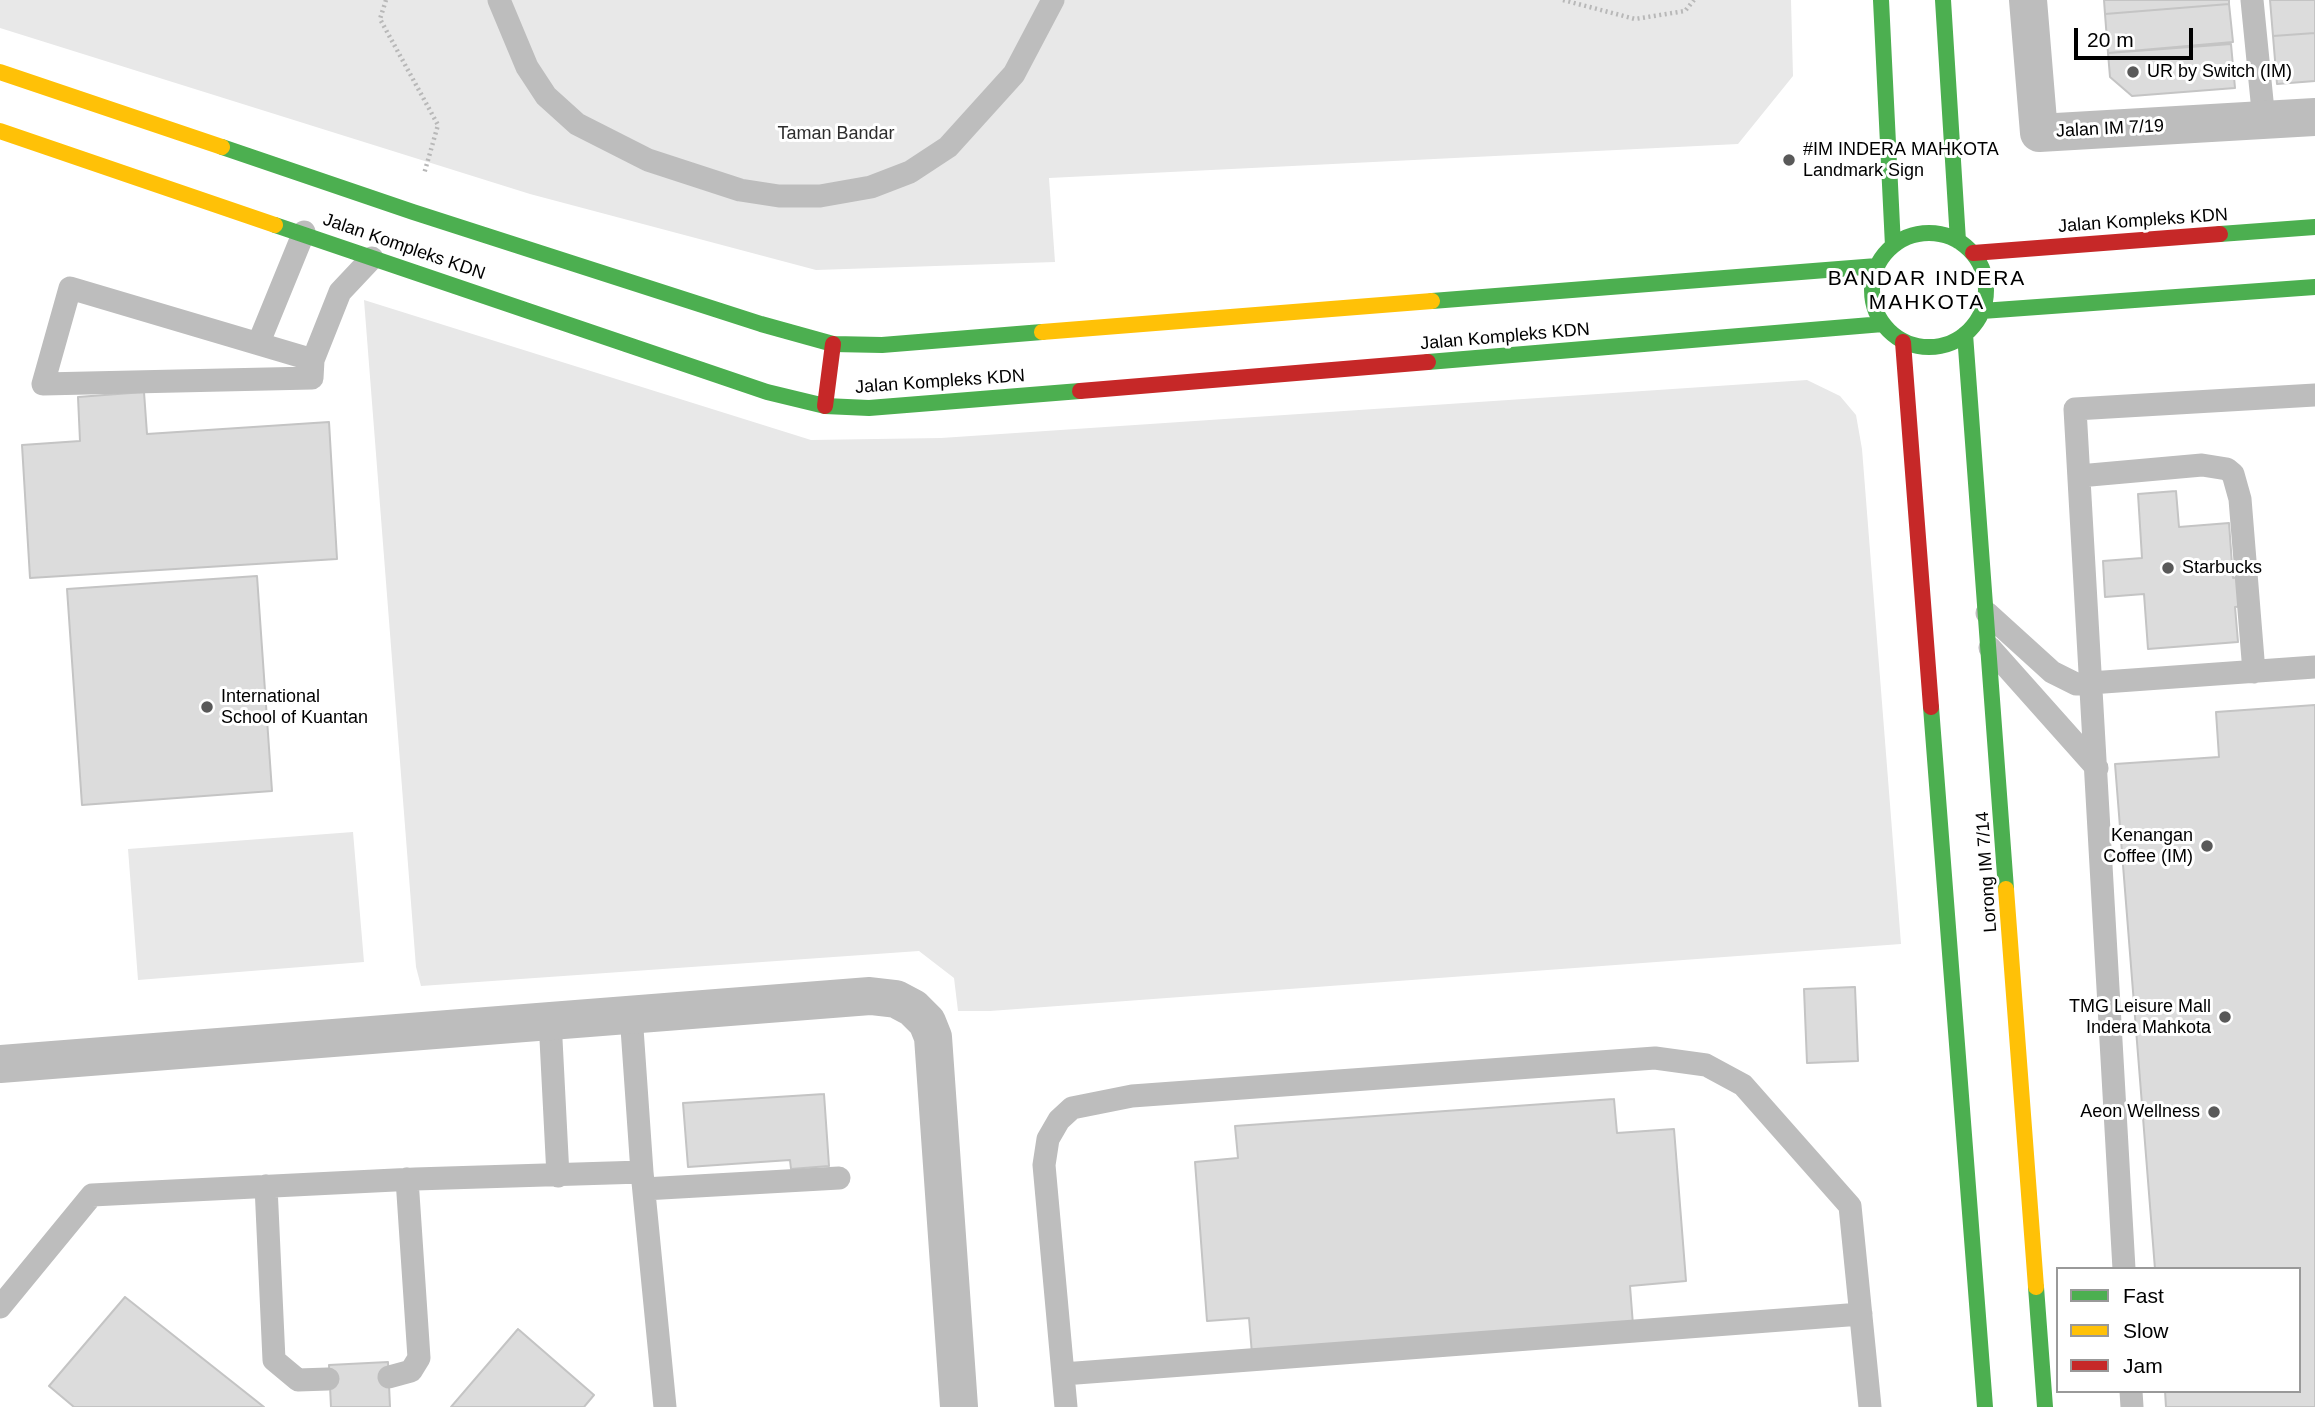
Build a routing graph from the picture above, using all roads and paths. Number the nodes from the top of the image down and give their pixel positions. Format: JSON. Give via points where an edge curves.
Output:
{"nodes":[{"id":1,"x":386,"y":0,"type":"edge"},
{"id":2,"x":499,"y":0,"type":"edge"},
{"id":3,"x":1053,"y":0,"type":"edge"},
{"id":4,"x":1563,"y":0,"type":"edge"},
{"id":5,"x":1694,"y":0,"type":"edge"},
{"id":6,"x":1881,"y":0,"type":"edge"},
{"id":7,"x":1943,"y":0,"type":"edge"},
{"id":8,"x":2028,"y":0,"type":"edge"},
{"id":9,"x":2252,"y":0,"type":"edge"},
{"id":10,"x":0,"y":72,"type":"edge"},
{"id":11,"x":2315,"y":117,"type":"edge"},
{"id":12,"x":2264,"y":121,"type":"junction"},
{"id":13,"x":0,"y":131,"type":"edge"},
{"id":14,"x":413,"y":212,"type":"junction"},
{"id":15,"x":2315,"y":227,"type":"edge"},
{"id":16,"x":304,"y":232,"type":"junction"},
{"id":17,"x":1958,"y":241,"type":"junction"},
{"id":18,"x":1893,"y":246,"type":"junction"},
{"id":19,"x":1973,"y":253,"type":"junction"},
{"id":20,"x":372,"y":258,"type":"junction"},
{"id":21,"x":1877,"y":266,"type":"junction"},
{"id":22,"x":2315,"y":287,"type":"edge"},
{"id":23,"x":1982,"y":311,"type":"junction"},
{"id":24,"x":1883,"y":324,"type":"junction"},
{"id":25,"x":1965,"y":334,"type":"junction"},
{"id":26,"x":259,"y":342,"type":"junction"},
{"id":27,"x":1903,"y":342,"type":"junction"},
{"id":28,"x":834,"y":344,"type":"junction"},
{"id":29,"x":313,"y":360,"type":"junction"},
{"id":30,"x":2315,"y":395,"type":"edge"},
{"id":31,"x":825,"y":406,"type":"junction"},
{"id":32,"x":2080,"y":476,"type":"junction"},
{"id":33,"x":1987,"y":613,"type":"junction"},
{"id":34,"x":1990,"y":648,"type":"junction"},
{"id":35,"x":2315,"y":667,"type":"edge"},
{"id":36,"x":2254,"y":672,"type":"junction"},
{"id":37,"x":2093,"y":682,"type":"junction"},
{"id":38,"x":2097,"y":768,"type":"junction"},
{"id":39,"x":631,"y":1014,"type":"junction"},
{"id":40,"x":550,"y":1020,"type":"junction"},
{"id":41,"x":0,"y":1064,"type":"edge"},
{"id":42,"x":558,"y":1176,"type":"junction"},
{"id":43,"x":839,"y":1178,"type":"dead end"},
{"id":44,"x":407,"y":1180,"type":"junction"},
{"id":45,"x":643,"y":1181,"type":"junction"},
{"id":46,"x":266,"y":1186,"type":"junction"},
{"id":47,"x":2124,"y":1267,"type":"edge"},
{"id":48,"x":0,"y":1307,"type":"edge"},
{"id":49,"x":1861,"y":1314,"type":"junction"},
{"id":50,"x":2049,"y":1327,"type":"edge"},
{"id":51,"x":1063,"y":1374,"type":"junction"},
{"id":52,"x":390,"y":1377,"type":"dead end"},
{"id":53,"x":328,"y":1379,"type":"dead end"},
{"id":54,"x":2049,"y":1395,"type":"edge"},
{"id":55,"x":661,"y":1407,"type":"edge"},
{"id":56,"x":959,"y":1407,"type":"edge"},
{"id":57,"x":1066,"y":1407,"type":"edge"},
{"id":58,"x":1870,"y":1407,"type":"edge"},
{"id":59,"x":1985,"y":1407,"type":"edge"}],
"edges":[{"from":1,"to":14,"type":"path","via":[[380,19],[438,125]]},
{"from":2,"to":3,"type":"lane","via":[[527,67],[546,96],[577,124],[649,160],[740,190],[820,196],[871,187],[910,172],[948,148],[1014,75]]},
{"from":4,"to":5,"type":"path","via":[[1635,19],[1685,11]]},
{"from":6,"to":18,"type":"street"},
{"from":7,"to":17,"type":"street"},
{"from":8,"to":12,"type":"street","name":"Jalan IM 7/19","via":[[2039,133]]},
{"from":9,"to":12,"type":"lane"},
{"from":10,"to":14,"type":"street","name":"Jalan Kompleks KDN"},
{"from":11,"to":12,"type":"street","name":"Jalan IM 7/19"},
{"from":13,"to":16,"type":"street","name":"Jalan Kompleks KDN"},
{"from":14,"to":28,"type":"street","name":"Jalan Kompleks KDN"},
{"from":15,"to":19,"type":"street","name":"Jalan Kompleks KDN"},
{"from":16,"to":20,"type":"street","name":"Jalan Kompleks KDN"},
{"from":16,"to":26,"type":"lane"},
{"from":17,"to":18,"type":"street","via":[[1926,233]]},
{"from":17,"to":19,"type":"street"},
{"from":18,"to":21,"type":"street"},
{"from":19,"to":23,"type":"street","via":[[1986,288]]},
{"from":20,"to":29,"type":"lane","via":[[340,292]]},
{"from":20,"to":31,"type":"street","name":"Jalan Kompleks KDN","via":[[767,392]]},
{"from":21,"to":24,"type":"street","via":[[1871,295]]},
{"from":21,"to":28,"type":"street","name":"Jalan Kompleks KDN","via":[[882,345]]},
{"from":22,"to":23,"type":"street"},
{"from":23,"to":25,"type":"street"},
{"from":24,"to":27,"type":"street"},
{"from":24,"to":31,"type":"street","name":"Jalan Kompleks KDN","via":[[869,408]]},
{"from":25,"to":27,"type":"street","via":[[1932,347]]},
{"from":25,"to":33,"type":"street","name":"Lorong IM 7/14"},
{"from":26,"to":29,"type":"lane"},
{"from":26,"to":29,"type":"lane","via":[[70,288],[43,384],[312,378]]},
{"from":27,"to":59,"type":"street"},
{"from":28,"to":31,"type":"street"},
{"from":30,"to":32,"type":"lane","via":[[2075,409]]},
{"from":32,"to":36,"type":"lane","via":[[2202,465],[2233,474],[2239,488]]},
{"from":32,"to":37,"type":"lane"},
{"from":33,"to":34,"type":"street","name":"Lorong IM 7/14"},
{"from":33,"to":37,"type":"lane","via":[[2052,672],[2076,684]]},
{"from":34,"to":38,"type":"lane"},
{"from":34,"to":50,"type":"street","name":"Lorong IM 7/14"},
{"from":35,"to":36,"type":"lane"},
{"from":36,"to":37,"type":"lane"},
{"from":37,"to":38,"type":"lane"},
{"from":38,"to":47,"type":"lane"},
{"from":39,"to":40,"type":"street"},
{"from":39,"to":45,"type":"lane"},
{"from":39,"to":56,"type":"street","via":[[870,996],[896,999],[927,1022],[933,1037]]},
{"from":40,"to":41,"type":"street"},
{"from":40,"to":42,"type":"lane"},
{"from":42,"to":44,"type":"lane"},
{"from":42,"to":45,"type":"lane"},
{"from":43,"to":45,"type":"lane"},
{"from":44,"to":46,"type":"lane"},
{"from":44,"to":52,"type":"lane","via":[[419,1358],[411,1371]]},
{"from":45,"to":55,"type":"lane"},
{"from":46,"to":48,"type":"lane","via":[[92,1195]]},
{"from":46,"to":53,"type":"lane","via":[[274,1360],[298,1380]]},
{"from":49,"to":51,"type":"lane"},
{"from":49,"to":51,"type":"lane","via":[[1850,1206],[1742,1085],[1706,1065],[1655,1058],[1132,1096],[1072,1108],[1048,1139],[1044,1165]]},
{"from":49,"to":58,"type":"lane"},
{"from":50,"to":54,"type":"street","name":"Lorong IM 7/14"},
{"from":51,"to":57,"type":"lane"}]}
